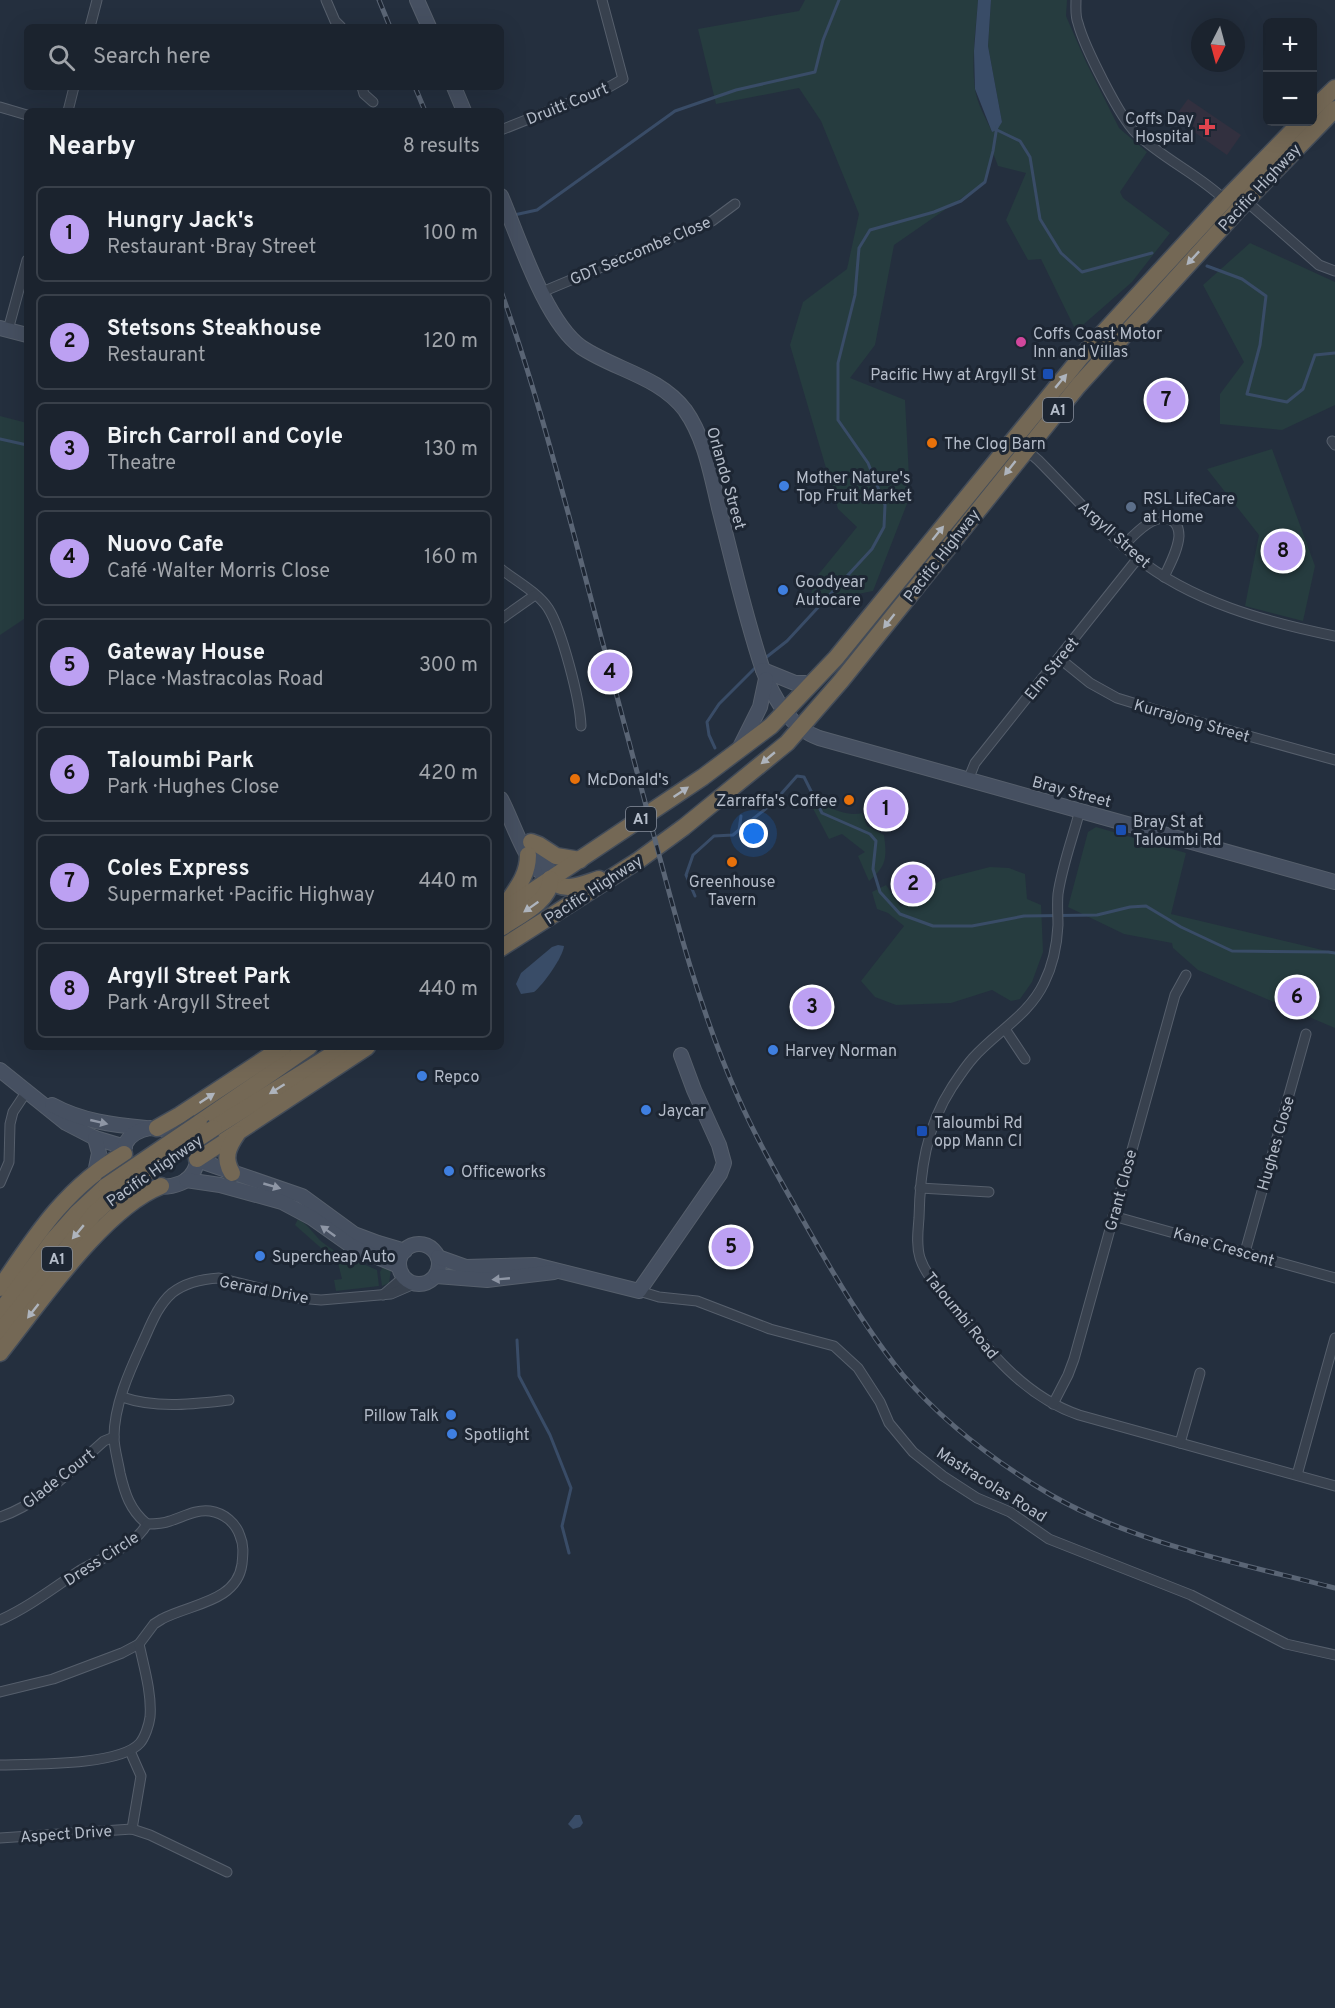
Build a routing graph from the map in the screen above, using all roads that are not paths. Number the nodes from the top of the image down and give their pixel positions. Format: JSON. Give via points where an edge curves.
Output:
{"nodes":[{"id":1,"x":97,"y":0,"type":"edge"},
{"id":2,"x":326,"y":0,"type":"edge"},
{"id":3,"x":417,"y":0,"type":"edge"},
{"id":4,"x":602,"y":0,"type":"edge"},
{"id":5,"x":1076,"y":0,"type":"edge"},
{"id":6,"x":91,"y":24,"type":"edge"},
{"id":7,"x":338,"y":24,"type":"edge"},
{"id":8,"x":428,"y":24,"type":"edge"},
{"id":9,"x":1335,"y":88,"type":"edge"},
{"id":10,"x":73,"y":90,"type":"edge"},
{"id":11,"x":363,"y":90,"type":"edge"},
{"id":12,"x":455,"y":90,"type":"edge"},
{"id":13,"x":373,"y":102,"type":"dead end"},
{"id":14,"x":1317,"y":105,"type":"edge"},
{"id":15,"x":0,"y":107,"type":"edge"},
{"id":16,"x":69,"y":108,"type":"edge"},
{"id":17,"x":463,"y":108,"type":"edge"},
{"id":18,"x":1335,"y":109,"type":"edge"},
{"id":19,"x":24,"y":114,"type":"edge"},
{"id":20,"x":1297,"y":126,"type":"edge"},
{"id":21,"x":504,"y":129,"type":"edge"},
{"id":22,"x":1225,"y":200,"type":"junction"},
{"id":23,"x":1246,"y":201,"type":"junction"},
{"id":24,"x":504,"y":202,"type":"edge"},
{"id":25,"x":735,"y":204,"type":"dead end"},
{"id":26,"x":24,"y":269,"type":"edge"},
{"id":27,"x":1335,"y":271,"type":"edge"},
{"id":28,"x":542,"y":292,"type":"junction"},
{"id":29,"x":4,"y":329,"type":"edge"},
{"id":30,"x":24,"y":334,"type":"edge"},
{"id":31,"x":1019,"y":445,"type":"junction"},
{"id":32,"x":1123,"y":546,"type":"junction"},
{"id":33,"x":1137,"y":558,"type":"junction"},
{"id":34,"x":504,"y":571,"type":"edge"},
{"id":35,"x":1164,"y":577,"type":"junction"},
{"id":36,"x":536,"y":595,"type":"junction"},
{"id":37,"x":504,"y":616,"type":"edge"},
{"id":38,"x":1335,"y":636,"type":"edge"},
{"id":39,"x":1059,"y":658,"type":"junction"},
{"id":40,"x":764,"y":675,"type":"junction"},
{"id":41,"x":813,"y":683,"type":"junction"},
{"id":42,"x":785,"y":711,"type":"junction"},
{"id":43,"x":581,"y":726,"type":"dead end"},
{"id":44,"x":801,"y":729,"type":"junction"},
{"id":45,"x":738,"y":752,"type":"junction"},
{"id":46,"x":1335,"y":760,"type":"edge"},
{"id":47,"x":968,"y":780,"type":"junction"},
{"id":48,"x":504,"y":805,"type":"edge"},
{"id":49,"x":1080,"y":810,"type":"junction"},
{"id":50,"x":529,"y":849,"type":"junction"},
{"id":51,"x":580,"y":860,"type":"junction"},
{"id":52,"x":620,"y":872,"type":"junction"},
{"id":53,"x":550,"y":879,"type":"junction"},
{"id":54,"x":1335,"y":882,"type":"edge"},
{"id":55,"x":504,"y":908,"type":"edge"},
{"id":56,"x":504,"y":910,"type":"edge"},
{"id":57,"x":504,"y":926,"type":"edge"},
{"id":58,"x":531,"y":931,"type":"junction"},
{"id":59,"x":504,"y":946,"type":"edge"},
{"id":60,"x":504,"y":952,"type":"edge"},
{"id":61,"x":1186,"y":975,"type":"dead end"},
{"id":62,"x":1005,"y":1029,"type":"junction"},
{"id":63,"x":1306,"y":1034,"type":"dead end"},
{"id":64,"x":279,"y":1050,"type":"edge"},
{"id":65,"x":305,"y":1050,"type":"edge"},
{"id":66,"x":327,"y":1050,"type":"edge"},
{"id":67,"x":339,"y":1050,"type":"edge"},
{"id":68,"x":362,"y":1050,"type":"edge"},
{"id":69,"x":681,"y":1055,"type":"dead end"},
{"id":70,"x":1025,"y":1059,"type":"dead end"},
{"id":71,"x":0,"y":1070,"type":"edge"},
{"id":72,"x":307,"y":1071,"type":"junction"},
{"id":73,"x":27,"y":1091,"type":"junction"},
{"id":74,"x":207,"y":1126,"type":"junction"},
{"id":75,"x":153,"y":1128,"type":"junction"},
{"id":76,"x":239,"y":1130,"type":"junction"},
{"id":77,"x":95,"y":1138,"type":"junction"},
{"id":78,"x":124,"y":1151,"type":"junction"},
{"id":79,"x":197,"y":1160,"type":"junction"},
{"id":80,"x":95,"y":1173,"type":"junction"},
{"id":81,"x":232,"y":1173,"type":"junction"},
{"id":82,"x":186,"y":1180,"type":"junction"},
{"id":83,"x":0,"y":1183,"type":"edge"},
{"id":84,"x":161,"y":1186,"type":"junction"},
{"id":85,"x":112,"y":1188,"type":"junction"},
{"id":86,"x":920,"y":1188,"type":"junction"},
{"id":87,"x":989,"y":1192,"type":"dead end"},
{"id":88,"x":1113,"y":1216,"type":"junction"},
{"id":89,"x":405,"y":1251,"type":"junction"},
{"id":90,"x":1245,"y":1252,"type":"junction"},
{"id":91,"x":438,"y":1257,"type":"junction"},
{"id":92,"x":559,"y":1271,"type":"junction"},
{"id":93,"x":406,"y":1275,"type":"junction"},
{"id":94,"x":436,"y":1276,"type":"junction"},
{"id":95,"x":1335,"y":1278,"type":"edge"},
{"id":96,"x":0,"y":1288,"type":"edge"},
{"id":97,"x":639,"y":1291,"type":"junction"},
{"id":98,"x":0,"y":1312,"type":"edge"},
{"id":99,"x":0,"y":1332,"type":"edge"},
{"id":100,"x":1335,"y":1338,"type":"edge"},
{"id":101,"x":0,"y":1353,"type":"edge"},
{"id":102,"x":1200,"y":1373,"type":"dead end"},
{"id":103,"x":122,"y":1397,"type":"junction"},
{"id":104,"x":229,"y":1400,"type":"dead end"},
{"id":105,"x":1053,"y":1404,"type":"junction"},
{"id":106,"x":114,"y":1437,"type":"junction"},
{"id":107,"x":1180,"y":1443,"type":"junction"},
{"id":108,"x":1297,"y":1475,"type":"junction"},
{"id":109,"x":1335,"y":1486,"type":"edge"},
{"id":110,"x":0,"y":1517,"type":"edge"},
{"id":111,"x":147,"y":1524,"type":"junction"},
{"id":112,"x":0,"y":1620,"type":"edge"},
{"id":113,"x":139,"y":1644,"type":"junction"},
{"id":114,"x":1335,"y":1655,"type":"edge"},
{"id":115,"x":0,"y":1692,"type":"edge"},
{"id":116,"x":130,"y":1750,"type":"junction"},
{"id":117,"x":0,"y":1765,"type":"edge"},
{"id":118,"x":132,"y":1829,"type":"junction"},
{"id":119,"x":0,"y":1838,"type":"edge"},
{"id":120,"x":227,"y":1872,"type":"dead end"}],
"edges":[{"from":1,"to":6,"type":"street"},
{"from":2,"to":7,"type":"street"},
{"from":3,"to":8,"type":"street"},
{"from":4,"to":21,"type":"street","name":"Druitt Court","via":[[623,79]]},
{"from":5,"to":22,"type":"street","via":[[1083,39],[1134,132]]},
{"from":9,"to":14,"type":"highway"},
{"from":10,"to":16,"type":"street"},
{"from":11,"to":13,"type":"street"},
{"from":12,"to":17,"type":"street"},
{"from":15,"to":19,"type":"street"},
{"from":18,"to":23,"type":"highway","name":"Pacific Highway","number":"A1"},
{"from":20,"to":22,"type":"highway","name":"Pacific Highway","number":"A1"},
{"from":31,"to":22,"type":"highway","name":"Pacific Highway","number":"A1","one_way":true,"via":[[1081,357]]},
{"from":23,"to":27,"type":"street","via":[[1319,265]]},
{"from":23,"to":31,"type":"highway","name":"Pacific Highway","number":"A1","one_way":true},
{"from":24,"to":28,"type":"street","name":"Orlando Street"},
{"from":25,"to":28,"type":"street","name":"GDT Seccombe Close","via":[[712,221]]},
{"from":26,"to":29,"type":"street"},
{"from":28,"to":40,"type":"street","name":"Orlando Street","via":[[553,315],[572,339],[663,389],[693,423],[708,464]]},
{"from":29,"to":30,"type":"street"},
{"from":31,"to":32,"type":"street","name":"Argyll Street"},
{"from":41,"to":31,"type":"highway","name":"Pacific Highway","number":"A1","one_way":true},
{"from":31,"to":44,"type":"highway","name":"Pacific Highway","number":"A1","one_way":true},
{"from":32,"to":33,"type":"street","name":"Argyll Street"},
{"from":32,"to":35,"type":"street","via":[[1150,522],[1174,521],[1179,536]]},
{"from":33,"to":35,"type":"street","name":"Argyll Street"},
{"from":33,"to":39,"type":"street","name":"Elm Street"},
{"from":34,"to":36,"type":"street"},
{"from":35,"to":38,"type":"street","name":"Argyll Street","via":[[1209,600],[1291,627]]},
{"from":36,"to":37,"type":"street"},
{"from":36,"to":43,"type":"street","via":[[548,609],[561,640],[580,708]]},
{"from":39,"to":46,"type":"street","name":"Kurrajong Street","via":[[1117,698]]},
{"from":39,"to":47,"type":"street","name":"Elm Street","via":[[975,763]]},
{"from":40,"to":41,"type":"street"},
{"from":40,"to":42,"type":"street","name":"Orlando Street"},
{"from":40,"to":45,"type":"street","via":[[760,707]]},
{"from":41,"to":42,"type":"highway","name":"Pacific Highway","number":"A1"},
{"from":42,"to":44,"type":"street","name":"Orlando Street"},
{"from":42,"to":45,"type":"highway","name":"Pacific Highway","number":"A1"},
{"from":44,"to":47,"type":"street","name":"Bray Street","via":[[816,737]]},
{"from":44,"to":52,"type":"highway","name":"Pacific Highway","number":"A1","one_way":true,"via":[[684,827]]},
{"from":51,"to":45,"type":"highway","name":"Pacific Highway","number":"A1","one_way":true},
{"from":47,"to":49,"type":"street","name":"Bray Street"},
{"from":48,"to":50,"type":"street"},
{"from":49,"to":54,"type":"street","name":"Bray Street"},
{"from":49,"to":62,"type":"street","name":"Taloumbi Road","via":[[1058,894],[1056,949],[1044,984]]},
{"from":50,"to":51,"type":"highway","via":[[539,845],[556,856]]},
{"from":50,"to":53,"type":"street","via":[[539,873]]},
{"from":50,"to":55,"type":"highway","via":[[525,876]]},
{"from":51,"to":53,"type":"highway","name":"Pacific Highway","number":"A1"},
{"from":52,"to":53,"type":"highway","via":[[572,887],[558,886]]},
{"from":52,"to":58,"type":"highway","name":"Pacific Highway","number":"A1"},
{"from":53,"to":56,"type":"highway","name":"Pacific Highway","number":"A1"},
{"from":53,"to":57,"type":"highway","one_way":true,"via":[[545,898]]},
{"from":58,"to":59,"type":"highway","name":"Pacific Highway","number":"A1"},
{"from":58,"to":60,"type":"highway"},
{"from":61,"to":88,"type":"street","name":"Grant Close","via":[[1175,995]]},
{"from":62,"to":70,"type":"street"},
{"from":62,"to":86,"type":"street","name":"Taloumbi Road","via":[[973,1058],[940,1108],[923,1158]]},
{"from":63,"to":90,"type":"street","name":"Hughes Close"},
{"from":75,"to":64,"type":"highway","one_way":true,"via":[[180,1115]]},
{"from":65,"to":74,"type":"highway","name":"Pacific Highway","number":"A1"},
{"from":66,"to":72,"type":"highway"},
{"from":67,"to":72,"type":"highway","name":"Pacific Highway","number":"A1"},
{"from":68,"to":76,"type":"highway"},
{"from":69,"to":97,"type":"street","via":[[724,1163]]},
{"from":71,"to":73,"type":"street"},
{"from":72,"to":74,"type":"highway","name":"Pacific Highway","number":"A1","one_way":true},
{"from":73,"to":75,"type":"street","one_way":true,"via":[[80,1117]]},
{"from":73,"to":77,"type":"street","via":[[66,1123]]},
{"from":73,"to":83,"type":"street","via":[[13,1112],[9,1162]]},
{"from":74,"to":85,"type":"highway","name":"Pacific Highway","number":"A1","bridge":true},
{"from":75,"to":78,"type":"street","via":[[132,1134]]},
{"from":75,"to":79,"type":"street","via":[[173,1132],[190,1142]]},
{"from":76,"to":79,"type":"highway"},
{"from":76,"to":81,"type":"highway","via":[[227,1154]]},
{"from":77,"to":78,"type":"street"},
{"from":77,"to":80,"type":"street","via":[[99,1152]]},
{"from":78,"to":80,"type":"highway"},
{"from":78,"to":84,"type":"street","via":[[134,1177]]},
{"from":79,"to":81,"type":"street"},
{"from":79,"to":82,"type":"street"},
{"from":80,"to":96,"type":"highway","via":[[61,1203]]},
{"from":81,"to":89,"type":"street","one_way":true,"via":[[302,1196],[354,1234]]},
{"from":82,"to":84,"type":"street"},
{"from":93,"to":82,"type":"street","one_way":true,"via":[[282,1202]]},
{"from":84,"to":101,"type":"highway","one_way":true,"via":[[147,1191],[114,1218],[66,1270]]},
{"from":85,"to":98,"type":"highway","name":"Pacific Highway","number":"A1","via":[[77,1213]]},
{"from":85,"to":99,"type":"highway","name":"Pacific Highway","number":"A1","one_way":true},
{"from":86,"to":87,"type":"street"},
{"from":86,"to":105,"type":"street","name":"Taloumbi Road","via":[[918,1246],[928,1274],[1007,1370]]},
{"from":88,"to":90,"type":"street","name":"Kane Crescent"},
{"from":88,"to":105,"type":"street","name":"Grant Close","via":[[1074,1359]]},
{"from":89,"to":91,"type":"street","via":[[422,1244]]},
{"from":89,"to":93,"type":"street","via":[[401,1255]]},
{"from":90,"to":95,"type":"street","name":"Kane Crescent"},
{"from":91,"to":92,"type":"street","name":"Mastracolas Road","via":[[466,1267],[535,1265]]},
{"from":91,"to":94,"type":"street"},
{"from":92,"to":94,"type":"street","name":"Mastracolas Road","one_way":true,"via":[[480,1280]]},
{"from":92,"to":97,"type":"street","name":"Mastracolas Road"},
{"from":93,"to":94,"type":"street","via":[[426,1283]]},
{"from":93,"to":103,"type":"street","name":"Gerard Drive","via":[[400,1291],[330,1299],[299,1298],[207,1278],[182,1287],[158,1312]]},
{"from":97,"to":114,"type":"street","name":"Mastracolas Road","via":[[697,1301],[770,1329],[834,1346],[858,1368],[889,1423],[912,1452],[977,1498],[1010,1512],[1049,1539],[1191,1595],[1286,1644]]},
{"from":100,"to":108,"type":"street"},
{"from":102,"to":107,"type":"street"},
{"from":103,"to":104,"type":"street","via":[[164,1404]]},
{"from":103,"to":106,"type":"street","name":"Gerard Drive"},
{"from":105,"to":107,"type":"street","name":"Taloumbi Road"},
{"from":106,"to":110,"type":"street","name":"Glade Court","via":[[104,1441],[38,1497]]},
{"from":106,"to":111,"type":"street","via":[[124,1490],[132,1510]]},
{"from":107,"to":108,"type":"street","name":"Taloumbi Road"},
{"from":108,"to":109,"type":"street","name":"Taloumbi Road"},
{"from":111,"to":112,"type":"street","name":"Dress Circle","via":[[136,1537]]},
{"from":111,"to":113,"type":"street","name":"Dress Circle","via":[[208,1510],[219,1513],[238,1528],[243,1554],[241,1573],[223,1594],[162,1619]]},
{"from":113,"to":115,"type":"street","name":"Dress Circle","via":[[75,1671]]},
{"from":113,"to":116,"type":"street","via":[[150,1717],[140,1743]]},
{"from":116,"to":117,"type":"street","via":[[81,1761]]},
{"from":116,"to":118,"type":"street","via":[[141,1776]]},
{"from":118,"to":119,"type":"street","name":"Aspect Drive"},
{"from":118,"to":120,"type":"street"}]}
